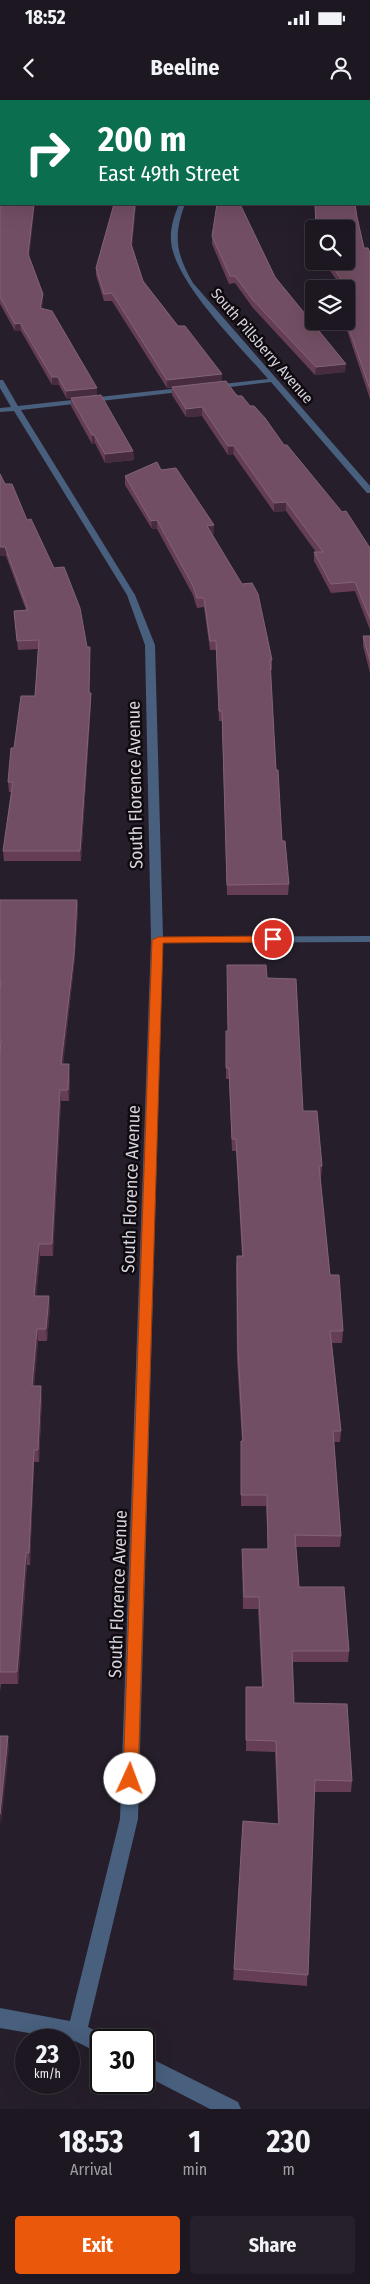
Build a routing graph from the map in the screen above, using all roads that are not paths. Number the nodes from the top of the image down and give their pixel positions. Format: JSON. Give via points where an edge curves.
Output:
{"nodes":[{"id":1,"x":182,"y":205,"type":"edge"},
{"id":2,"x":274,"y":380,"type":"junction"},
{"id":3,"x":0,"y":382,"type":"edge"},
{"id":4,"x":205,"y":388,"type":"edge"},
{"id":5,"x":195,"y":389,"type":"edge"},
{"id":6,"x":16,"y":408,"type":"junction"},
{"id":7,"x":0,"y":410,"type":"edge"},
{"id":8,"x":370,"y":491,"type":"edge"},
{"id":9,"x":370,"y":939,"type":"edge"},
{"id":10,"x":158,"y":940,"type":"junction"},
{"id":11,"x":0,"y":2018,"type":"edge"},
{"id":12,"x":60,"y":2029,"type":"edge"},
{"id":13,"x":78,"y":2029,"type":"edge"},
{"id":14,"x":155,"y":2071,"type":"edge"},
{"id":15,"x":231,"y":2109,"type":"edge"}],
"edges":[{"from":1,"to":2,"type":"street","name":"South Pillsberry Avenue","via":[[175,218],[172,244],[181,269],[198,294]]},
{"from":2,"to":4,"type":"street"},
{"from":2,"to":8,"type":"street","name":"South Pillsberry Avenue"},
{"from":3,"to":6,"type":"street","name":"South Florence Avenue"},
{"from":5,"to":6,"type":"street"},
{"from":6,"to":7,"type":"street"},
{"from":6,"to":10,"type":"street","name":"South Florence Avenue","via":[[131,595],[150,645]]},
{"from":9,"to":10,"type":"street"},
{"from":10,"to":13,"type":"street","name":"South Florence Avenue","via":[[129,1819]]},
{"from":11,"to":12,"type":"street"},
{"from":14,"to":15,"type":"street"}]}
